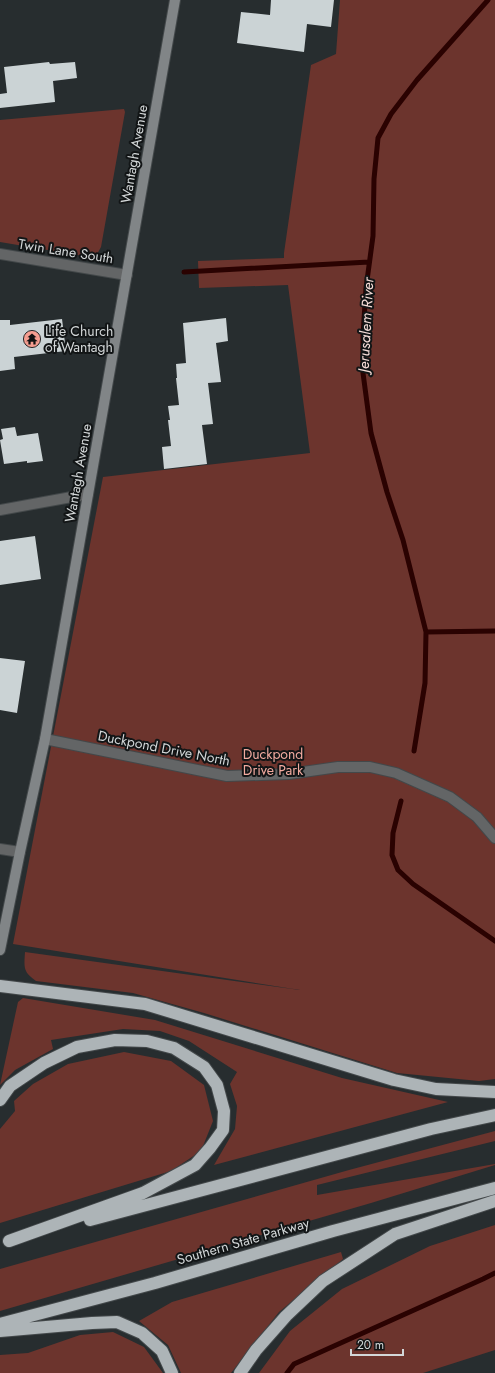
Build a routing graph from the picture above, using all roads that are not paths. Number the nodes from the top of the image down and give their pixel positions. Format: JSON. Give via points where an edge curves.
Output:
{"nodes":[{"id":1,"x":175,"y":0,"type":"edge"},
{"id":2,"x":0,"y":254,"type":"edge"},
{"id":3,"x":127,"y":275,"type":"junction"},
{"id":4,"x":88,"y":494,"type":"junction"},
{"id":5,"x":0,"y":510,"type":"edge"},
{"id":6,"x":45,"y":738,"type":"junction"},
{"id":7,"x":495,"y":838,"type":"edge"},
{"id":8,"x":0,"y":849,"type":"edge"},
{"id":9,"x":20,"y":852,"type":"junction"},
{"id":10,"x":0,"y":950,"type":"edge"},
{"id":11,"x":0,"y":986,"type":"edge"},
{"id":12,"x":495,"y":1092,"type":"edge"},
{"id":13,"x":0,"y":1100,"type":"edge"},
{"id":14,"x":495,"y":1115,"type":"edge"},
{"id":15,"x":495,"y":1188,"type":"edge"},
{"id":16,"x":495,"y":1201,"type":"edge"},
{"id":17,"x":5,"y":1243,"type":"edge"},
{"id":18,"x":0,"y":1324,"type":"edge"},
{"id":19,"x":0,"y":1331,"type":"edge"},
{"id":20,"x":172,"y":1373,"type":"edge"},
{"id":21,"x":240,"y":1373,"type":"edge"}],
"edges":[{"from":1,"to":3,"type":"main road","name":"Wantagh Avenue"},
{"from":2,"to":3,"type":"street","name":"Twin Lane South"},
{"from":3,"to":4,"type":"main road","name":"Wantagh Avenue"},
{"from":4,"to":5,"type":"street"},
{"from":4,"to":6,"type":"main road","name":"Wantagh Avenue"},
{"from":6,"to":7,"type":"street","name":"Duckpond Drive North","via":[[227,776],[289,774],[338,767],[370,767],[396,773],[450,797],[477,817]]},
{"from":6,"to":9,"type":"main road","name":"Wantagh Avenue"},
{"from":8,"to":9,"type":"street"},
{"from":9,"to":10,"type":"main road","name":"Wantagh Avenue"},
{"from":11,"to":12,"type":"highway","via":[[145,1004],[394,1080],[436,1089]]},
{"from":13,"to":17,"type":"highway","via":[[10,1086],[38,1067],[77,1047],[115,1040],[147,1041],[174,1048],[204,1067],[216,1085],[224,1111],[223,1130],[195,1165],[143,1193]]},
{"from":14,"to":17,"type":"highway","via":[[431,1128]]},
{"from":15,"to":18,"type":"highway","name":"Southern State Parkway"},
{"from":16,"to":21,"type":"highway","via":[[395,1234],[330,1277],[286,1316]]},
{"from":19,"to":20,"type":"highway","via":[[117,1322],[142,1333],[162,1351]]}]}
